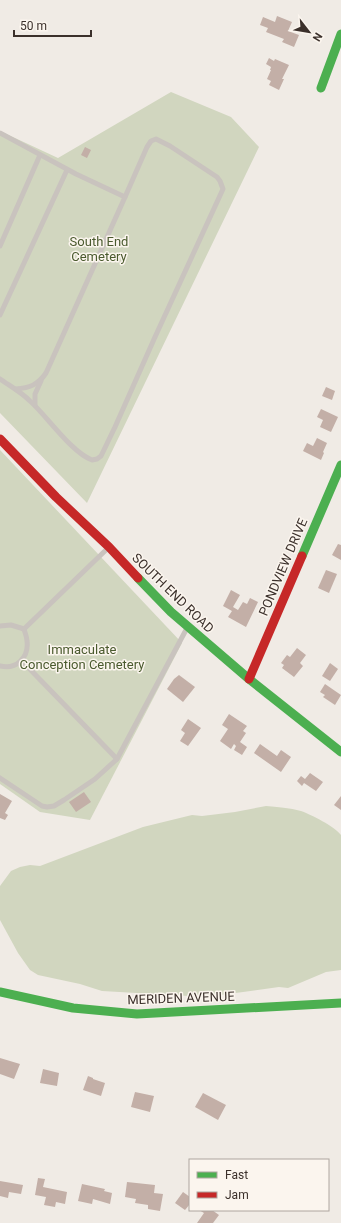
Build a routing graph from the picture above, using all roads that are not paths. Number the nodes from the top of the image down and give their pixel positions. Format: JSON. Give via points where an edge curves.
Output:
{"nodes":[{"id":1,"x":341,"y":34,"type":"edge"},
{"id":2,"x":321,"y":88,"type":"dead end"},
{"id":3,"x":0,"y":133,"type":"edge"},
{"id":4,"x":40,"y":155,"type":"junction"},
{"id":5,"x":67,"y":170,"type":"junction"},
{"id":6,"x":125,"y":197,"type":"junction"},
{"id":7,"x":0,"y":246,"type":"edge"},
{"id":8,"x":0,"y":315,"type":"edge"},
{"id":9,"x":0,"y":379,"type":"edge"},
{"id":10,"x":42,"y":380,"type":"junction"},
{"id":11,"x":16,"y":389,"type":"junction"},
{"id":12,"x":35,"y":405,"type":"junction"},
{"id":13,"x":0,"y":438,"type":"edge"},
{"id":14,"x":341,"y":465,"type":"edge"},
{"id":15,"x":109,"y":547,"type":"junction"},
{"id":16,"x":0,"y":626,"type":"edge"},
{"id":17,"x":188,"y":627,"type":"junction"},
{"id":18,"x":24,"y":629,"type":"junction"},
{"id":19,"x":22,"y":661,"type":"junction"},
{"id":20,"x":0,"y":666,"type":"edge"},
{"id":21,"x":249,"y":679,"type":"junction"},
{"id":22,"x":341,"y":752,"type":"edge"},
{"id":23,"x":117,"y":759,"type":"junction"},
{"id":24,"x":0,"y":778,"type":"edge"},
{"id":25,"x":0,"y":992,"type":"edge"},
{"id":26,"x":341,"y":1003,"type":"edge"}],
"edges":[{"from":1,"to":2,"type":"street"},
{"from":3,"to":4,"type":"lane"},
{"from":4,"to":5,"type":"lane"},
{"from":4,"to":7,"type":"lane"},
{"from":5,"to":6,"type":"lane"},
{"from":5,"to":8,"type":"lane"},
{"from":6,"to":10,"type":"lane"},
{"from":6,"to":12,"type":"lane","via":[[153,139],[170,146],[217,177],[222,185],[101,456],[92,460],[84,456]]},
{"from":9,"to":11,"type":"lane"},
{"from":10,"to":11,"type":"lane","via":[[31,387]]},
{"from":10,"to":12,"type":"lane","via":[[36,394]]},
{"from":11,"to":12,"type":"lane"},
{"from":13,"to":15,"type":"street","name":"SOUTH END ROAD","via":[[56,497]]},
{"from":14,"to":21,"type":"street","name":"PONDVIEW DRIVE"},
{"from":15,"to":17,"type":"street","name":"SOUTH END ROAD","via":[[170,612]]},
{"from":15,"to":18,"type":"lane"},
{"from":16,"to":18,"type":"lane","via":[[11,625]]},
{"from":17,"to":21,"type":"street","name":"SOUTH END ROAD"},
{"from":17,"to":23,"type":"lane"},
{"from":18,"to":19,"type":"lane","via":[[28,643]]},
{"from":19,"to":20,"type":"lane","via":[[16,666]]},
{"from":19,"to":23,"type":"lane"},
{"from":21,"to":22,"type":"street","name":"SOUTH END ROAD"},
{"from":23,"to":24,"type":"lane","via":[[95,779],[47,808]]},
{"from":25,"to":26,"type":"street","name":"MERIDEN AVENUE","via":[[73,1008],[137,1014]]}]}
